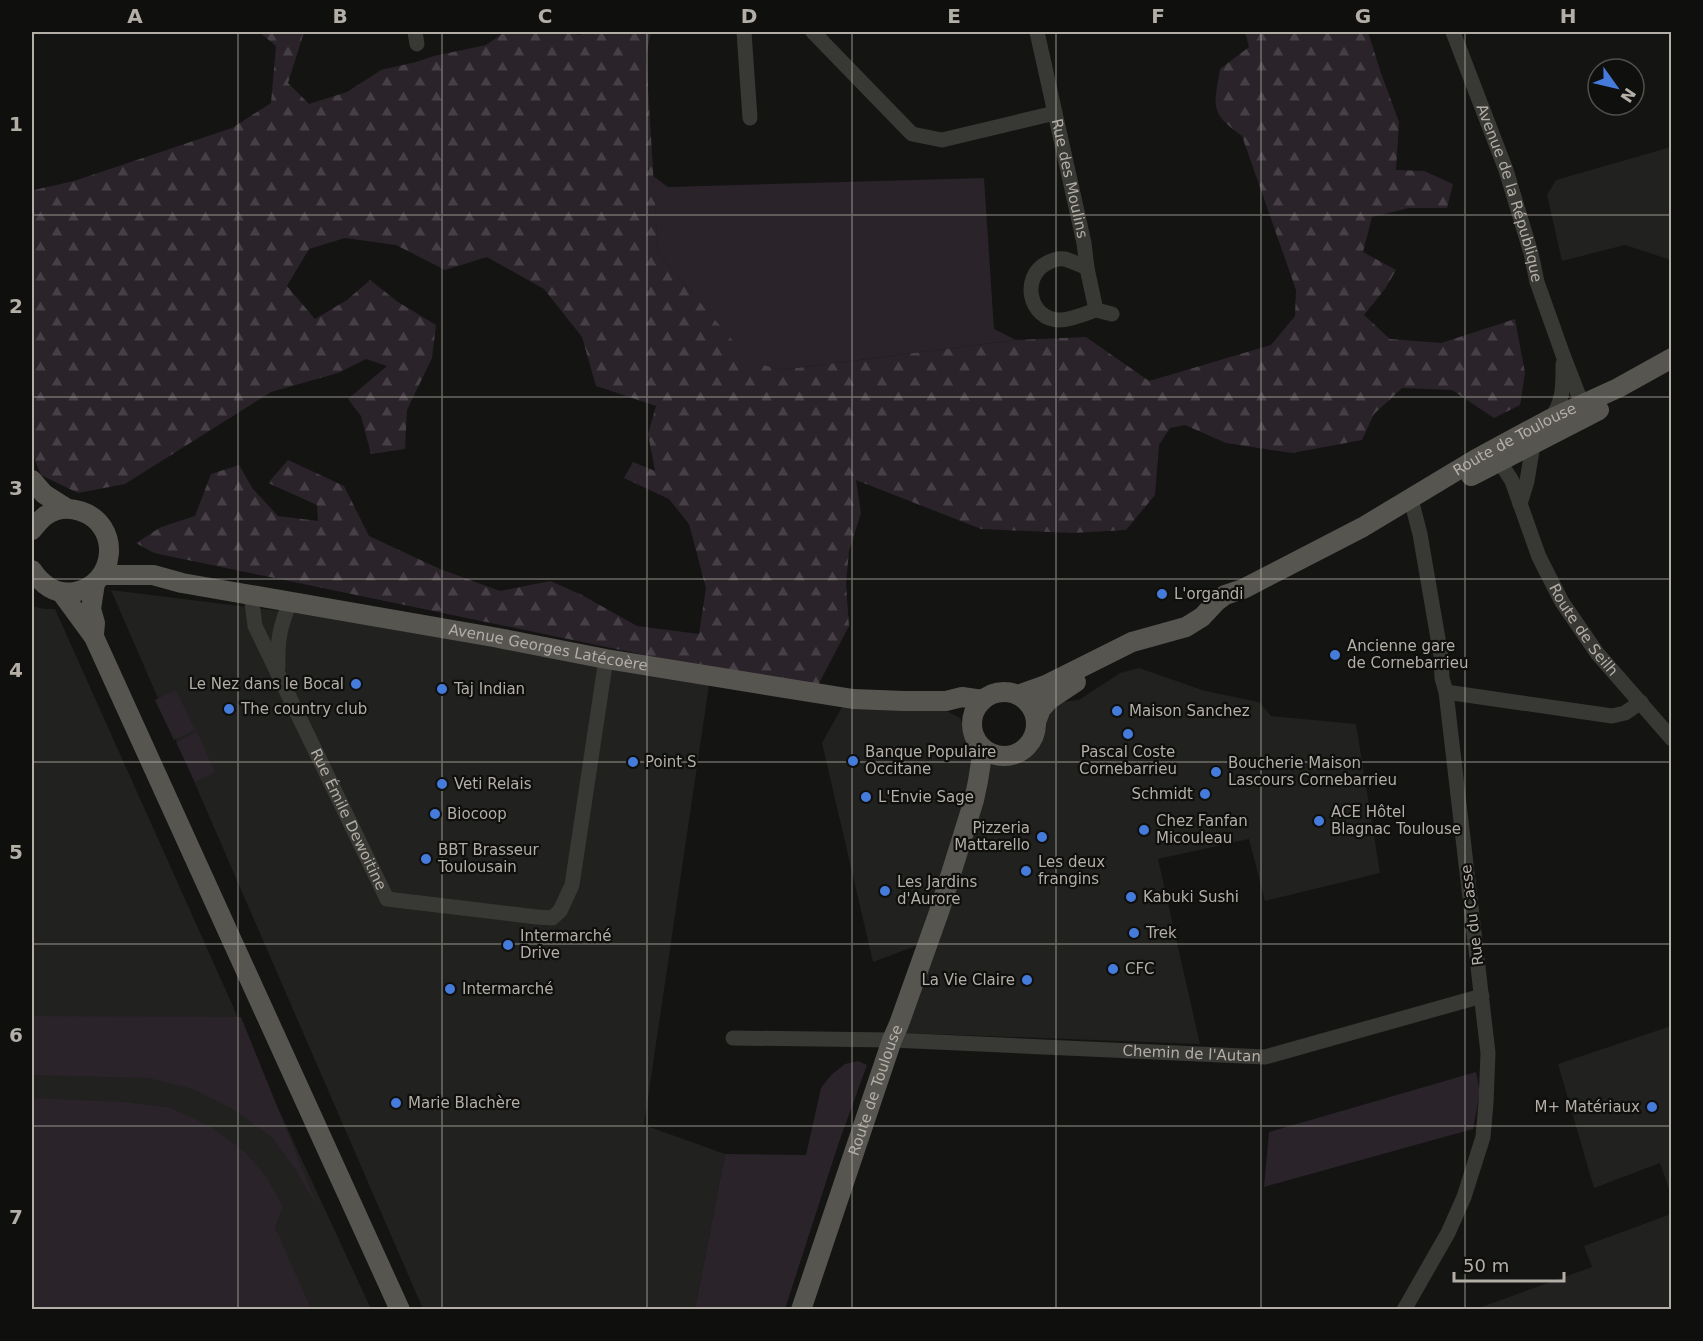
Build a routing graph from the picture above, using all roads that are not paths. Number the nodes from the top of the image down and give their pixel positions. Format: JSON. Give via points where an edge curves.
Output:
{"nodes":[{"id":1,"x":744,"y":32,"type":"edge"},
{"id":2,"x":813,"y":32,"type":"edge"},
{"id":3,"x":1037,"y":32,"type":"edge"},
{"id":4,"x":1453,"y":32,"type":"edge"},
{"id":5,"x":1055,"y":113,"type":"junction"},
{"id":6,"x":750,"y":118,"type":"dead end"},
{"id":7,"x":1087,"y":268,"type":"junction"},
{"id":8,"x":1096,"y":310,"type":"junction"},
{"id":9,"x":1112,"y":314,"type":"dead end"},
{"id":10,"x":1563,"y":355,"type":"junction"},
{"id":11,"x":1671,"y":358,"type":"edge"},
{"id":12,"x":1671,"y":368,"type":"edge"},
{"id":13,"x":1582,"y":404,"type":"junction"},
{"id":14,"x":1550,"y":419,"type":"junction"},
{"id":15,"x":1533,"y":437,"type":"junction"},
{"id":16,"x":1500,"y":462,"type":"junction"},
{"id":17,"x":32,"y":480,"type":"edge"},
{"id":18,"x":1520,"y":504,"type":"junction"},
{"id":19,"x":1413,"y":507,"type":"junction"},
{"id":20,"x":66,"y":508,"type":"junction"},
{"id":21,"x":1363,"y":527,"type":"junction"},
{"id":22,"x":32,"y":530,"type":"edge"},
{"id":23,"x":110,"y":548,"type":"junction"},
{"id":24,"x":34,"y":575,"type":"edge"},
{"id":25,"x":153,"y":575,"type":"junction"},
{"id":26,"x":98,"y":579,"type":"junction"},
{"id":27,"x":1243,"y":589,"type":"junction"},
{"id":28,"x":61,"y":592,"type":"junction"},
{"id":29,"x":251,"y":595,"type":"junction"},
{"id":30,"x":290,"y":602,"type":"junction"},
{"id":31,"x":94,"y":637,"type":"junction"},
{"id":32,"x":606,"y":659,"type":"junction"},
{"id":33,"x":278,"y":673,"type":"junction"},
{"id":34,"x":1446,"y":692,"type":"junction"},
{"id":35,"x":1018,"y":695,"type":"junction"},
{"id":36,"x":983,"y":700,"type":"junction"},
{"id":37,"x":946,"y":701,"type":"junction"},
{"id":38,"x":1641,"y":702,"type":"junction"},
{"id":39,"x":1036,"y":722,"type":"junction"},
{"id":40,"x":972,"y":725,"type":"junction"},
{"id":41,"x":1671,"y":739,"type":"edge"},
{"id":42,"x":983,"y":749,"type":"junction"},
{"id":43,"x":1005,"y":757,"type":"junction"},
{"id":44,"x":951,"y":872,"type":"junction"},
{"id":45,"x":1482,"y":996,"type":"junction"},
{"id":46,"x":733,"y":1038,"type":"dead end"},
{"id":47,"x":892,"y":1041,"type":"junction"},
{"id":48,"x":400,"y":1310,"type":"edge"},
{"id":49,"x":801,"y":1310,"type":"edge"},
{"id":50,"x":1404,"y":1310,"type":"edge"}],
"edges":[{"from":1,"to":6,"type":"street"},
{"from":2,"to":5,"type":"street","via":[[912,134],[942,140]]},
{"from":3,"to":5,"type":"street","name":"Rue des Moulins"},
{"from":4,"to":10,"type":"street","name":"Avenue de la République","via":[[1506,170]]},
{"from":5,"to":7,"type":"street","name":"Rue des Moulins","via":[[1092,241]]},
{"from":7,"to":8,"type":"street","name":"Rue des Moulins"},
{"from":7,"to":8,"type":"street","via":[[1064,259],[1042,266],[1030,287],[1032,298],[1045,316],[1060,320]]},
{"from":8,"to":9,"type":"street"},
{"from":10,"to":13,"type":"street","name":"Avenue de la République"},
{"from":10,"to":14,"type":"street","name":"Avenue de la République","via":[[1562,400]]},
{"from":11,"to":13,"type":"main road","name":"Route de Toulouse"},
{"from":12,"to":15,"type":"main road","name":"Route de Toulouse","via":[[1634,391]]},
{"from":13,"to":14,"type":"main road","name":"Route de Toulouse"},
{"from":13,"to":15,"type":"street","via":[[1578,413]]},
{"from":14,"to":15,"type":"main road","name":"Route de Toulouse"},
{"from":15,"to":16,"type":"main road","name":"Route de Toulouse"},
{"from":15,"to":18,"type":"street"},
{"from":15,"to":21,"type":"main road","name":"Route de Toulouse","via":[[1476,459]]},
{"from":16,"to":18,"type":"street","name":"Route de Seilh"},
{"from":16,"to":19,"type":"main road","name":"Route de Toulouse"},
{"from":17,"to":20,"type":"main road","via":[[44,494]]},
{"from":18,"to":38,"type":"street","name":"Route de Seilh","via":[[1539,557],[1562,602],[1597,653]]},
{"from":19,"to":21,"type":"main road","name":"Route de Toulouse"},
{"from":19,"to":34,"type":"street","name":"Rue du Casse"},
{"from":20,"to":22,"type":"main road","via":[[44,517]]},
{"from":20,"to":23,"type":"main road","via":[[96,519]]},
{"from":21,"to":27,"type":"main road","name":"Route de Toulouse"},
{"from":23,"to":25,"type":"main road","name":"Avenue Georges Latécoère"},
{"from":23,"to":26,"type":"main road","via":[[108,562]]},
{"from":24,"to":28,"type":"main road"},
{"from":25,"to":26,"type":"main road","name":"Avenue Georges Latécoère"},
{"from":25,"to":29,"type":"main road","name":"Avenue Georges Latécoère"},
{"from":26,"to":28,"type":"main road","name":"Avenue Georges Latécoère","via":[[84,589]]},
{"from":26,"to":31,"type":"main road","via":[[91,609]]},
{"from":27,"to":35,"type":"main road","name":"Route de Toulouse","via":[[1225,595],[1186,627],[1132,642]]},
{"from":27,"to":39,"type":"main road","name":"Route de Toulouse","via":[[1191,637],[1127,655],[1067,687],[1041,709]]},
{"from":28,"to":31,"type":"main road"},
{"from":29,"to":30,"type":"main road","name":"Avenue Georges Latécoère"},
{"from":29,"to":33,"type":"street","name":"Rue Émile Dewoitine","via":[[255,626]]},
{"from":30,"to":32,"type":"main road","name":"Avenue Georges Latécoère"},
{"from":30,"to":33,"type":"street","name":"Rue Émile Dewoitine","via":[[279,630]]},
{"from":31,"to":48,"type":"main road"},
{"from":32,"to":33,"type":"street","name":"Rue Émile Dewoitine","via":[[572,885],[560,911],[552,918],[387,899]]},
{"from":32,"to":37,"type":"main road","name":"Avenue Georges Latécoère","via":[[853,699]]},
{"from":34,"to":38,"type":"street","via":[[1612,716]]},
{"from":34,"to":45,"type":"street","name":"Rue du Casse"},
{"from":35,"to":36,"type":"main road","via":[[1000,692]]},
{"from":35,"to":39,"type":"main road","via":[[1031,706]]},
{"from":36,"to":37,"type":"main road","name":"Avenue Georges Latécoère","via":[[962,697]]},
{"from":36,"to":40,"type":"main road"},
{"from":37,"to":40,"type":"main road"},
{"from":38,"to":41,"type":"street","name":"Route de Seilh"},
{"from":39,"to":43,"type":"main road","via":[[1035,733],[1026,748]]},
{"from":40,"to":42,"type":"main road"},
{"from":42,"to":43,"type":"main road"},
{"from":42,"to":44,"type":"main road","name":"Route de Toulouse","via":[[974,800]]},
{"from":43,"to":44,"type":"main road","name":"Route de Toulouse","via":[[993,772]]},
{"from":44,"to":47,"type":"main road","name":"Route de Toulouse"},
{"from":45,"to":47,"type":"street","name":"Chemin de l'Autan","via":[[1265,1057]]},
{"from":45,"to":50,"type":"street","name":"Rue du Casse","via":[[1488,1053],[1482,1137],[1464,1197],[1448,1233]]},
{"from":46,"to":47,"type":"street","name":"Chemin de l'Autan"},
{"from":47,"to":49,"type":"main road","name":"Route de Toulouse"}]}
